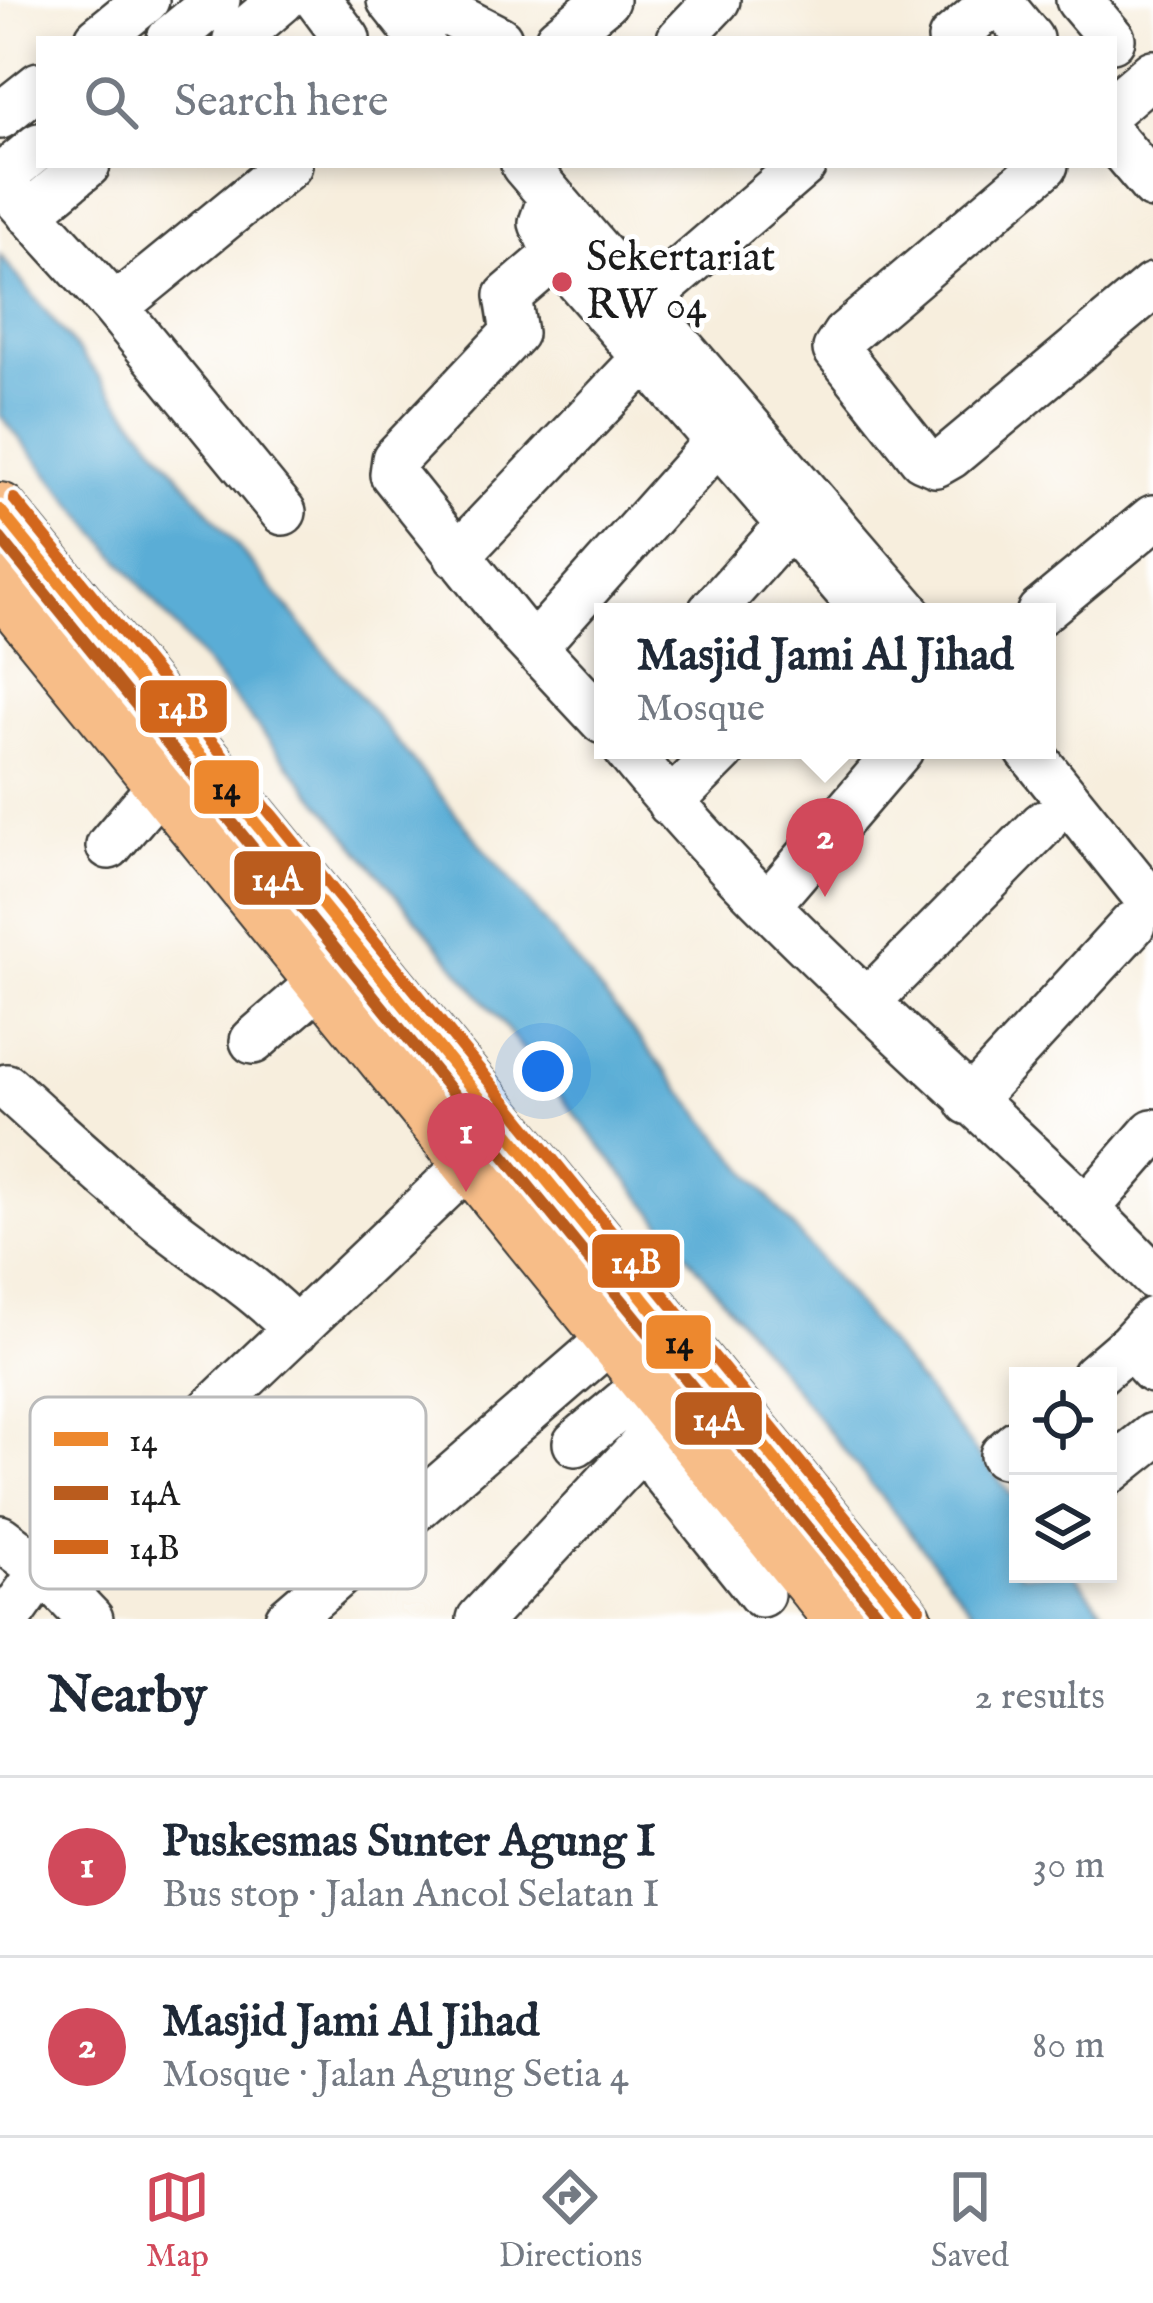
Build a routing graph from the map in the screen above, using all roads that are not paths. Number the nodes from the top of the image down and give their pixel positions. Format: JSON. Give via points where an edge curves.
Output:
{"nodes":[{"id":1,"x":218,"y":0,"type":"edge"},
{"id":2,"x":282,"y":0,"type":"edge"},
{"id":3,"x":318,"y":0,"type":"edge"},
{"id":4,"x":390,"y":0,"type":"edge"},
{"id":5,"x":424,"y":0,"type":"edge"},
{"id":6,"x":606,"y":0,"type":"edge"},
{"id":7,"x":717,"y":0,"type":"edge"},
{"id":8,"x":997,"y":0,"type":"edge"},
{"id":9,"x":1079,"y":0,"type":"edge"},
{"id":10,"x":174,"y":36,"type":"edge"},
{"id":11,"x":240,"y":36,"type":"edge"},
{"id":12,"x":345,"y":36,"type":"edge"},
{"id":13,"x":420,"y":36,"type":"edge"},
{"id":14,"x":493,"y":36,"type":"edge"},
{"id":15,"x":562,"y":36,"type":"edge"},
{"id":16,"x":683,"y":36,"type":"edge"},
{"id":17,"x":955,"y":36,"type":"edge"},
{"id":18,"x":1027,"y":36,"type":"edge"},
{"id":19,"x":1110,"y":36,"type":"edge"},
{"id":20,"x":1117,"y":47,"type":"edge"},
{"id":21,"x":1138,"y":86,"type":"edge"},
{"id":22,"x":36,"y":88,"type":"edge"},
{"id":23,"x":0,"y":116,"type":"edge"},
{"id":24,"x":1117,"y":144,"type":"edge"},
{"id":25,"x":36,"y":151,"type":"edge"},
{"id":26,"x":78,"y":168,"type":"edge"},
{"id":27,"x":286,"y":168,"type":"edge"},
{"id":28,"x":800,"y":168,"type":"edge"},
{"id":29,"x":1041,"y":168,"type":"edge"},
{"id":30,"x":544,"y":178,"type":"edge"},
{"id":31,"x":1153,"y":186,"type":"edge"},
{"id":32,"x":10,"y":190,"type":"edge"},
{"id":33,"x":556,"y":255,"type":"junction"},
{"id":34,"x":1153,"y":286,"type":"edge"},
{"id":35,"x":641,"y":305,"type":"junction"},
{"id":36,"x":115,"y":307,"type":"junction"},
{"id":37,"x":645,"y":358,"type":"junction"},
{"id":38,"x":716,"y":443,"type":"junction"},
{"id":39,"x":0,"y":510,"type":"edge"},
{"id":40,"x":283,"y":512,"type":"dead end"},
{"id":41,"x":1153,"y":518,"type":"edge"},
{"id":42,"x":792,"y":522,"type":"junction"},
{"id":43,"x":458,"y":556,"type":"junction"},
{"id":44,"x":1153,"y":557,"type":"edge"},
{"id":45,"x":0,"y":586,"type":"edge"},
{"id":46,"x":719,"y":603,"type":"edge"},
{"id":47,"x":868,"y":603,"type":"edge"},
{"id":48,"x":869,"y":603,"type":"edge"},
{"id":49,"x":1051,"y":603,"type":"edge"},
{"id":50,"x":1056,"y":638,"type":"edge"},
{"id":51,"x":533,"y":647,"type":"junction"},
{"id":52,"x":594,"y":711,"type":"edge"},
{"id":53,"x":634,"y":759,"type":"edge"},
{"id":54,"x":714,"y":759,"type":"edge"},
{"id":55,"x":892,"y":759,"type":"edge"},
{"id":56,"x":1034,"y":759,"type":"edge"},
{"id":57,"x":161,"y":785,"type":"junction"},
{"id":58,"x":670,"y":802,"type":"junction"},
{"id":59,"x":1043,"y":824,"type":"dead end"},
{"id":60,"x":109,"y":846,"type":"dead end"},
{"id":61,"x":770,"y":902,"type":"junction"},
{"id":62,"x":1142,"y":915,"type":"edge"},
{"id":63,"x":335,"y":976,"type":"junction"},
{"id":64,"x":867,"y":1002,"type":"junction"},
{"id":65,"x":253,"y":1041,"type":"dead end"},
{"id":66,"x":2,"y":1088,"type":"edge"},
{"id":67,"x":969,"y":1102,"type":"junction"},
{"id":68,"x":1153,"y":1132,"type":"edge"},
{"id":69,"x":469,"y":1164,"type":"junction"},
{"id":70,"x":1088,"y":1208,"type":"junction"},
{"id":71,"x":1153,"y":1276,"type":"edge"},
{"id":72,"x":296,"y":1330,"type":"junction"},
{"id":73,"x":613,"y":1337,"type":"junction"},
{"id":74,"x":1145,"y":1345,"type":"edge"},
{"id":75,"x":1109,"y":1367,"type":"edge"},
{"id":76,"x":225,"y":1397,"type":"edge"},
{"id":77,"x":661,"y":1398,"type":"junction"},
{"id":78,"x":1153,"y":1436,"type":"edge"},
{"id":79,"x":576,"y":1443,"type":"dead end"},
{"id":80,"x":1117,"y":1465,"type":"edge"},
{"id":81,"x":663,"y":1472,"type":"dead end"},
{"id":82,"x":426,"y":1499,"type":"edge"},
{"id":83,"x":714,"y":1499,"type":"junction"},
{"id":84,"x":0,"y":1538,"type":"edge"},
{"id":85,"x":30,"y":1560,"type":"edge"},
{"id":86,"x":30,"y":1588,"type":"edge"},
{"id":87,"x":61,"y":1589,"type":"edge"},
{"id":88,"x":323,"y":1589,"type":"edge"},
{"id":89,"x":761,"y":1594,"type":"dead end"},
{"id":90,"x":8,"y":1619,"type":"edge"},
{"id":91,"x":90,"y":1619,"type":"edge"},
{"id":92,"x":288,"y":1619,"type":"edge"},
{"id":93,"x":481,"y":1619,"type":"edge"},
{"id":94,"x":841,"y":1619,"type":"edge"},
{"id":95,"x":905,"y":1619,"type":"edge"}],
"edges":[{"from":1,"to":10,"type":"street"},
{"from":2,"to":11,"type":"street"},
{"from":3,"to":12,"type":"street"},
{"from":4,"to":13,"type":"street"},
{"from":5,"to":14,"type":"street"},
{"from":6,"to":15,"type":"street"},
{"from":7,"to":16,"type":"street"},
{"from":8,"to":17,"type":"street"},
{"from":8,"to":18,"type":"street"},
{"from":9,"to":19,"type":"street"},
{"from":20,"to":21,"type":"street"},
{"from":22,"to":23,"type":"street"},
{"from":24,"to":31,"type":"street"},
{"from":25,"to":32,"type":"street"},
{"from":26,"to":32,"type":"street"},
{"from":27,"to":36,"type":"street"},
{"from":28,"to":35,"type":"street"},
{"from":29,"to":34,"type":"street","via":[[836,349],[922,458],[935,464],[950,456]]},
{"from":30,"to":33,"type":"street","via":[[542,223]]},
{"from":30,"to":35,"type":"street"},
{"from":32,"to":36,"type":"street"},
{"from":33,"to":37,"type":"street"},
{"from":33,"to":43,"type":"street","via":[[508,296],[514,333],[395,459],[398,486]]},
{"from":35,"to":48,"type":"street"},
{"from":36,"to":40,"type":"street"},
{"from":37,"to":38,"type":"street"},
{"from":37,"to":43,"type":"street"},
{"from":38,"to":42,"type":"street"},
{"from":38,"to":51,"type":"street"},
{"from":39,"to":63,"type":"main road"},
{"from":41,"to":49,"type":"street"},
{"from":42,"to":46,"type":"street"},
{"from":42,"to":47,"type":"street"},
{"from":43,"to":51,"type":"street"},
{"from":44,"to":50,"type":"street"},
{"from":45,"to":57,"type":"main road"},
{"from":51,"to":52,"type":"street"},
{"from":53,"to":58,"type":"street"},
{"from":54,"to":58,"type":"street"},
{"from":55,"to":61,"type":"street"},
{"from":56,"to":62,"type":"street"},
{"from":57,"to":60,"type":"street"},
{"from":57,"to":63,"type":"main road"},
{"from":58,"to":61,"type":"street"},
{"from":59,"to":64,"type":"street"},
{"from":61,"to":64,"type":"street"},
{"from":62,"to":67,"type":"street"},
{"from":63,"to":65,"type":"street"},
{"from":63,"to":69,"type":"main road"},
{"from":63,"to":95,"type":"main road"},
{"from":64,"to":67,"type":"street"},
{"from":66,"to":72,"type":"street","via":[[256,1289]]},
{"from":67,"to":70,"type":"street"},
{"from":68,"to":70,"type":"street"},
{"from":69,"to":72,"type":"street"},
{"from":69,"to":73,"type":"main road"},
{"from":70,"to":71,"type":"street"},
{"from":72,"to":76,"type":"street"},
{"from":73,"to":77,"type":"main road"},
{"from":73,"to":82,"type":"street"},
{"from":74,"to":75,"type":"street"},
{"from":77,"to":79,"type":"street"},
{"from":77,"to":83,"type":"main road"},
{"from":77,"to":93,"type":"street"},
{"from":78,"to":80,"type":"street"},
{"from":81,"to":83,"type":"street"},
{"from":83,"to":89,"type":"street"},
{"from":83,"to":94,"type":"main road"},
{"from":84,"to":85,"type":"street"},
{"from":86,"to":90,"type":"street"},
{"from":87,"to":91,"type":"street"},
{"from":88,"to":92,"type":"street"}]}
